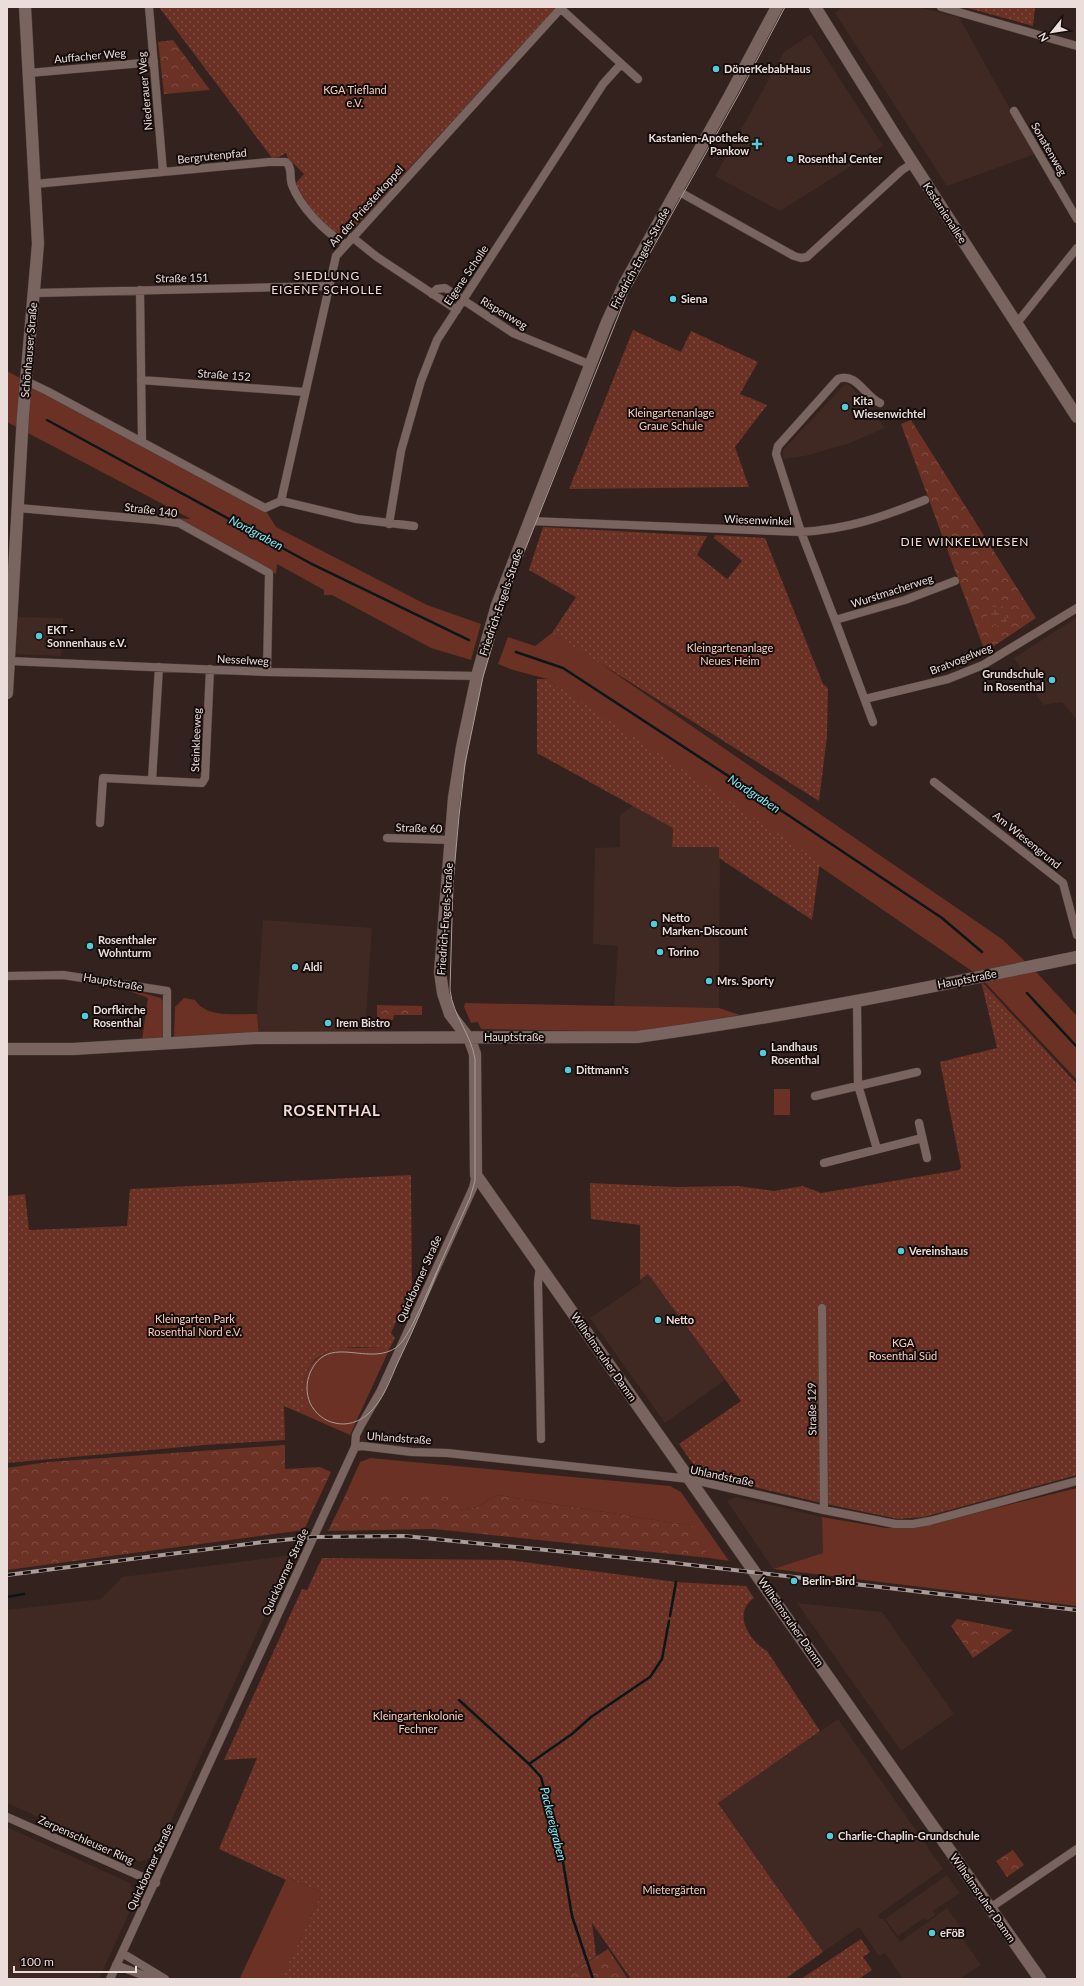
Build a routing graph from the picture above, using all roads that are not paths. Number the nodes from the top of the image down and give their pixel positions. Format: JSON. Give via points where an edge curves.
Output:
{"nodes":[{"id":1,"x":25,"y":7,"type":"edge"},
{"id":2,"x":149,"y":7,"type":"edge"},
{"id":3,"x":560,"y":7,"type":"edge"},
{"id":4,"x":777,"y":7,"type":"edge"},
{"id":5,"x":941,"y":7,"type":"edge"},
{"id":6,"x":819,"y":8,"type":"edge"},
{"id":7,"x":1077,"y":46,"type":"edge"},
{"id":8,"x":154,"y":62,"type":"junction"},
{"id":9,"x":620,"y":64,"type":"junction"},
{"id":10,"x":29,"y":73,"type":"junction"},
{"id":11,"x":638,"y":79,"type":"dead end"},
{"id":12,"x":1014,"y":111,"type":"dead end"},
{"id":13,"x":913,"y":163,"type":"junction"},
{"id":14,"x":163,"y":172,"type":"junction"},
{"id":15,"x":35,"y":184,"type":"junction"},
{"id":16,"x":676,"y":190,"type":"junction"},
{"id":17,"x":1077,"y":219,"type":"edge"},
{"id":18,"x":352,"y":237,"type":"junction"},
{"id":19,"x":345,"y":244,"type":"junction"},
{"id":20,"x":1077,"y":248,"type":"edge"},
{"id":21,"x":330,"y":286,"type":"junction"},
{"id":22,"x":140,"y":290,"type":"junction"},
{"id":23,"x":35,"y":293,"type":"junction"},
{"id":24,"x":432,"y":294,"type":"junction"},
{"id":25,"x":463,"y":300,"type":"junction"},
{"id":26,"x":457,"y":310,"type":"junction"},
{"id":27,"x":1017,"y":323,"type":"junction"},
{"id":28,"x":591,"y":365,"type":"junction"},
{"id":29,"x":141,"y":380,"type":"junction"},
{"id":30,"x":26,"y":381,"type":"junction"},
{"id":31,"x":305,"y":392,"type":"junction"},
{"id":32,"x":880,"y":403,"type":"dead end"},
{"id":33,"x":1077,"y":417,"type":"edge"},
{"id":34,"x":142,"y":441,"type":"junction"},
{"id":35,"x":925,"y":500,"type":"dead end"},
{"id":36,"x":281,"y":501,"type":"junction"},
{"id":37,"x":18,"y":508,"type":"junction"},
{"id":38,"x":530,"y":521,"type":"junction"},
{"id":39,"x":389,"y":524,"type":"junction"},
{"id":40,"x":414,"y":526,"type":"dead end"},
{"id":41,"x":800,"y":532,"type":"junction"},
{"id":42,"x":12,"y":533,"type":"edge"},
{"id":43,"x":955,"y":580,"type":"dead end"},
{"id":44,"x":1077,"y":608,"type":"edge"},
{"id":45,"x":836,"y":620,"type":"junction"},
{"id":46,"x":9,"y":661,"type":"junction"},
{"id":47,"x":159,"y":667,"type":"junction"},
{"id":48,"x":210,"y":669,"type":"junction"},
{"id":49,"x":267,"y":672,"type":"junction"},
{"id":50,"x":477,"y":676,"type":"junction"},
{"id":51,"x":7,"y":693,"type":"edge"},
{"id":52,"x":865,"y":699,"type":"junction"},
{"id":53,"x":873,"y":722,"type":"dead end"},
{"id":54,"x":152,"y":780,"type":"junction"},
{"id":55,"x":934,"y":782,"type":"dead end"},
{"id":56,"x":100,"y":823,"type":"dead end"},
{"id":57,"x":386,"y":838,"type":"dead end"},
{"id":58,"x":450,"y":840,"type":"junction"},
{"id":59,"x":1077,"y":935,"type":"edge"},
{"id":60,"x":1077,"y":957,"type":"edge"},
{"id":61,"x":7,"y":976,"type":"edge"},
{"id":62,"x":857,"y":1000,"type":"junction"},
{"id":63,"x":467,"y":1037,"type":"junction"},
{"id":64,"x":167,"y":1043,"type":"junction"},
{"id":65,"x":7,"y":1048,"type":"edge"},
{"id":66,"x":917,"y":1072,"type":"dead end"},
{"id":67,"x":858,"y":1085,"type":"junction"},
{"id":68,"x":816,"y":1096,"type":"dead end"},
{"id":69,"x":919,"y":1123,"type":"dead end"},
{"id":70,"x":922,"y":1138,"type":"junction"},
{"id":71,"x":877,"y":1149,"type":"junction"},
{"id":72,"x":928,"y":1158,"type":"dead end"},
{"id":73,"x":824,"y":1163,"type":"dead end"},
{"id":74,"x":476,"y":1175,"type":"junction"},
{"id":75,"x":540,"y":1266,"type":"junction"},
{"id":76,"x":822,"y":1308,"type":"dead end"},
{"id":77,"x":541,"y":1439,"type":"dead end"},
{"id":78,"x":355,"y":1448,"type":"junction"},
{"id":79,"x":690,"y":1480,"type":"junction"},
{"id":80,"x":1077,"y":1481,"type":"edge"},
{"id":81,"x":824,"y":1510,"type":"junction"},
{"id":82,"x":7,"y":1817,"type":"edge"},
{"id":83,"x":1077,"y":1849,"type":"edge"},
{"id":84,"x":156,"y":1883,"type":"junction"},
{"id":85,"x":990,"y":1908,"type":"junction"},
{"id":86,"x":122,"y":1953,"type":"junction"},
{"id":87,"x":116,"y":1965,"type":"junction"},
{"id":88,"x":110,"y":1979,"type":"edge"},
{"id":89,"x":153,"y":1979,"type":"edge"},
{"id":90,"x":165,"y":1979,"type":"edge"},
{"id":91,"x":1040,"y":1979,"type":"edge"}],
"edges":[{"from":1,"to":10,"type":"main road","name":"Schönhauser Straße"},
{"from":2,"to":8,"type":"street","name":"Niederauer Weg"},
{"from":3,"to":9,"type":"street"},
{"from":3,"to":18,"type":"street","name":"An der Priesterkoppel"},
{"from":4,"to":16,"type":"main road","name":"Friedrich-Engels-Straße"},
{"from":5,"to":7,"type":"street"},
{"from":6,"to":13,"type":"main road","name":"Kastanienallee"},
{"from":8,"to":10,"type":"street","name":"Auffacher Weg"},
{"from":8,"to":14,"type":"street","name":"Niederauer Weg"},
{"from":9,"to":11,"type":"street"},
{"from":9,"to":25,"type":"street","name":"Eigene Scholle","via":[[603,84]]},
{"from":10,"to":15,"type":"main road","name":"Schönhauser Straße"},
{"from":12,"to":17,"type":"street","name":"Sonatenweg"},
{"from":13,"to":16,"type":"street","via":[[902,170],[806,257],[801,258]]},
{"from":13,"to":27,"type":"main road","name":"Kastanienallee"},
{"from":14,"to":15,"type":"street","name":"Bergrutenpfad"},
{"from":14,"to":19,"type":"street","name":"Bergrutenpfad","via":[[286,162],[292,184],[309,211],[322,227]]},
{"from":15,"to":23,"type":"main road","name":"Schönhauser Straße","via":[[38,244]]},
{"from":16,"to":28,"type":"main road","name":"Friedrich-Engels-Straße","via":[[625,283]]},
{"from":18,"to":19,"type":"street","name":"An der Priesterkoppel"},
{"from":18,"to":24,"type":"street"},
{"from":19,"to":21,"type":"street","name":"An der Priesterkoppel","via":[[336,256]]},
{"from":20,"to":27,"type":"street"},
{"from":21,"to":22,"type":"street","name":"Straße 151"},
{"from":21,"to":31,"type":"street","name":"An der Priesterkoppel"},
{"from":22,"to":23,"type":"street","name":"Straße 151"},
{"from":22,"to":29,"type":"street"},
{"from":23,"to":30,"type":"main road","name":"Schönhauser Straße"},
{"from":24,"to":25,"type":"street","name":"Rispenweg","via":[[437,289],[445,288]]},
{"from":24,"to":26,"type":"street"},
{"from":25,"to":26,"type":"street","name":"Eigene Scholle"},
{"from":25,"to":28,"type":"street","name":"Rispenweg","via":[[513,333]]},
{"from":26,"to":39,"type":"street","name":"Eigene Scholle","via":[[437,340],[421,381],[401,451]]},
{"from":27,"to":33,"type":"main road","name":"Kastanienallee"},
{"from":28,"to":38,"type":"main road","name":"Friedrich-Engels-Straße"},
{"from":29,"to":31,"type":"street","name":"Straße 152"},
{"from":29,"to":34,"type":"street"},
{"from":30,"to":34,"type":"street"},
{"from":30,"to":37,"type":"main road","name":"Schönhauser Straße"},
{"from":31,"to":36,"type":"street","name":"An der Priesterkoppel"},
{"from":32,"to":41,"type":"street","name":"Wiesenwinkel","via":[[873,400],[856,381],[838,379],[778,446],[778,463]]},
{"from":34,"to":36,"type":"street","via":[[265,508]]},
{"from":35,"to":41,"type":"street","via":[[877,519],[832,530]]},
{"from":36,"to":39,"type":"street"},
{"from":37,"to":42,"type":"main road","name":"Schönhauser Straße"},
{"from":37,"to":49,"type":"street","name":"Straße 140","via":[[179,523],[269,573]]},
{"from":38,"to":41,"type":"street","name":"Wiesenwinkel"},
{"from":38,"to":50,"type":"main road","name":"Friedrich-Engels-Straße","via":[[500,598]]},
{"from":39,"to":40,"type":"street"},
{"from":41,"to":45,"type":"street"},
{"from":42,"to":46,"type":"main road","name":"Schönhauser Straße"},
{"from":43,"to":45,"type":"street","name":"Wurstmacherweg","via":[[905,600]]},
{"from":44,"to":52,"type":"street","name":"Bratvogelweg","via":[[983,665],[948,679]]},
{"from":45,"to":52,"type":"street"},
{"from":46,"to":47,"type":"street","name":"Nesselweg"},
{"from":46,"to":51,"type":"main road","name":"Schönhauser Straße"},
{"from":47,"to":48,"type":"street","name":"Nesselweg"},
{"from":47,"to":54,"type":"street"},
{"from":48,"to":49,"type":"street","name":"Nesselweg"},
{"from":48,"to":54,"type":"street","name":"Steinkleeweg","via":[[206,778],[198,784]]},
{"from":49,"to":50,"type":"street","name":"Nesselweg"},
{"from":50,"to":58,"type":"main road","name":"Friedrich-Engels-Straße","via":[[462,747]]},
{"from":52,"to":53,"type":"street"},
{"from":54,"to":56,"type":"street","name":"Steinkleeweg","via":[[103,778]]},
{"from":55,"to":59,"type":"street","name":"Am Wiesengrund","via":[[1063,884]]},
{"from":57,"to":58,"type":"street","name":"Straße 60"},
{"from":58,"to":63,"type":"main road","name":"Friedrich-Engels-Straße","via":[[441,982],[451,1016]]},
{"from":60,"to":62,"type":"main road","name":"Hauptstraße"},
{"from":61,"to":64,"type":"street","name":"Hauptstraße","via":[[63,975],[167,992]]},
{"from":62,"to":63,"type":"main road","name":"Hauptstraße","via":[[685,1031],[637,1037]]},
{"from":62,"to":67,"type":"street"},
{"from":63,"to":64,"type":"main road","name":"Hauptstraße","via":[[255,1038]]},
{"from":63,"to":74,"type":"main road","via":[[475,1054]]},
{"from":64,"to":65,"type":"main road","name":"Hauptstraße","via":[[73,1049]]},
{"from":66,"to":67,"type":"street"},
{"from":67,"to":68,"type":"street"},
{"from":67,"to":71,"type":"street"},
{"from":69,"to":70,"type":"street"},
{"from":70,"to":71,"type":"street"},
{"from":70,"to":72,"type":"street"},
{"from":71,"to":73,"type":"street"},
{"from":74,"to":75,"type":"main road","name":"Wilhelmsruher Damm"},
{"from":74,"to":78,"type":"street","name":"Quickborner Straße","via":[[472,1189],[380,1392],[357,1433]]},
{"from":75,"to":77,"type":"street","via":[[538,1283]]},
{"from":75,"to":79,"type":"main road","name":"Wilhelmsruher Damm"},
{"from":76,"to":81,"type":"street","name":"Straße 129"},
{"from":78,"to":79,"type":"street","name":"Uhlandstraße","via":[[362,1446],[447,1453]]},
{"from":78,"to":84,"type":"street","name":"Quickborner Straße"},
{"from":79,"to":81,"type":"street","name":"Uhlandstraße"},
{"from":79,"to":85,"type":"main road","name":"Wilhelmsruher Damm"},
{"from":80,"to":81,"type":"street","name":"Uhlandstraße","via":[[913,1524],[895,1524]]},
{"from":82,"to":84,"type":"street","name":"Zerpenschleuser Ring"},
{"from":83,"to":85,"type":"street"},
{"from":84,"to":86,"type":"street","name":"Quickborner Straße"},
{"from":85,"to":91,"type":"main road","name":"Wilhelmsruher Damm"},
{"from":86,"to":87,"type":"street","name":"Quickborner Straße"},
{"from":86,"to":90,"type":"street"},
{"from":87,"to":88,"type":"street","name":"Quickborner Straße"},
{"from":87,"to":89,"type":"street"}]}
